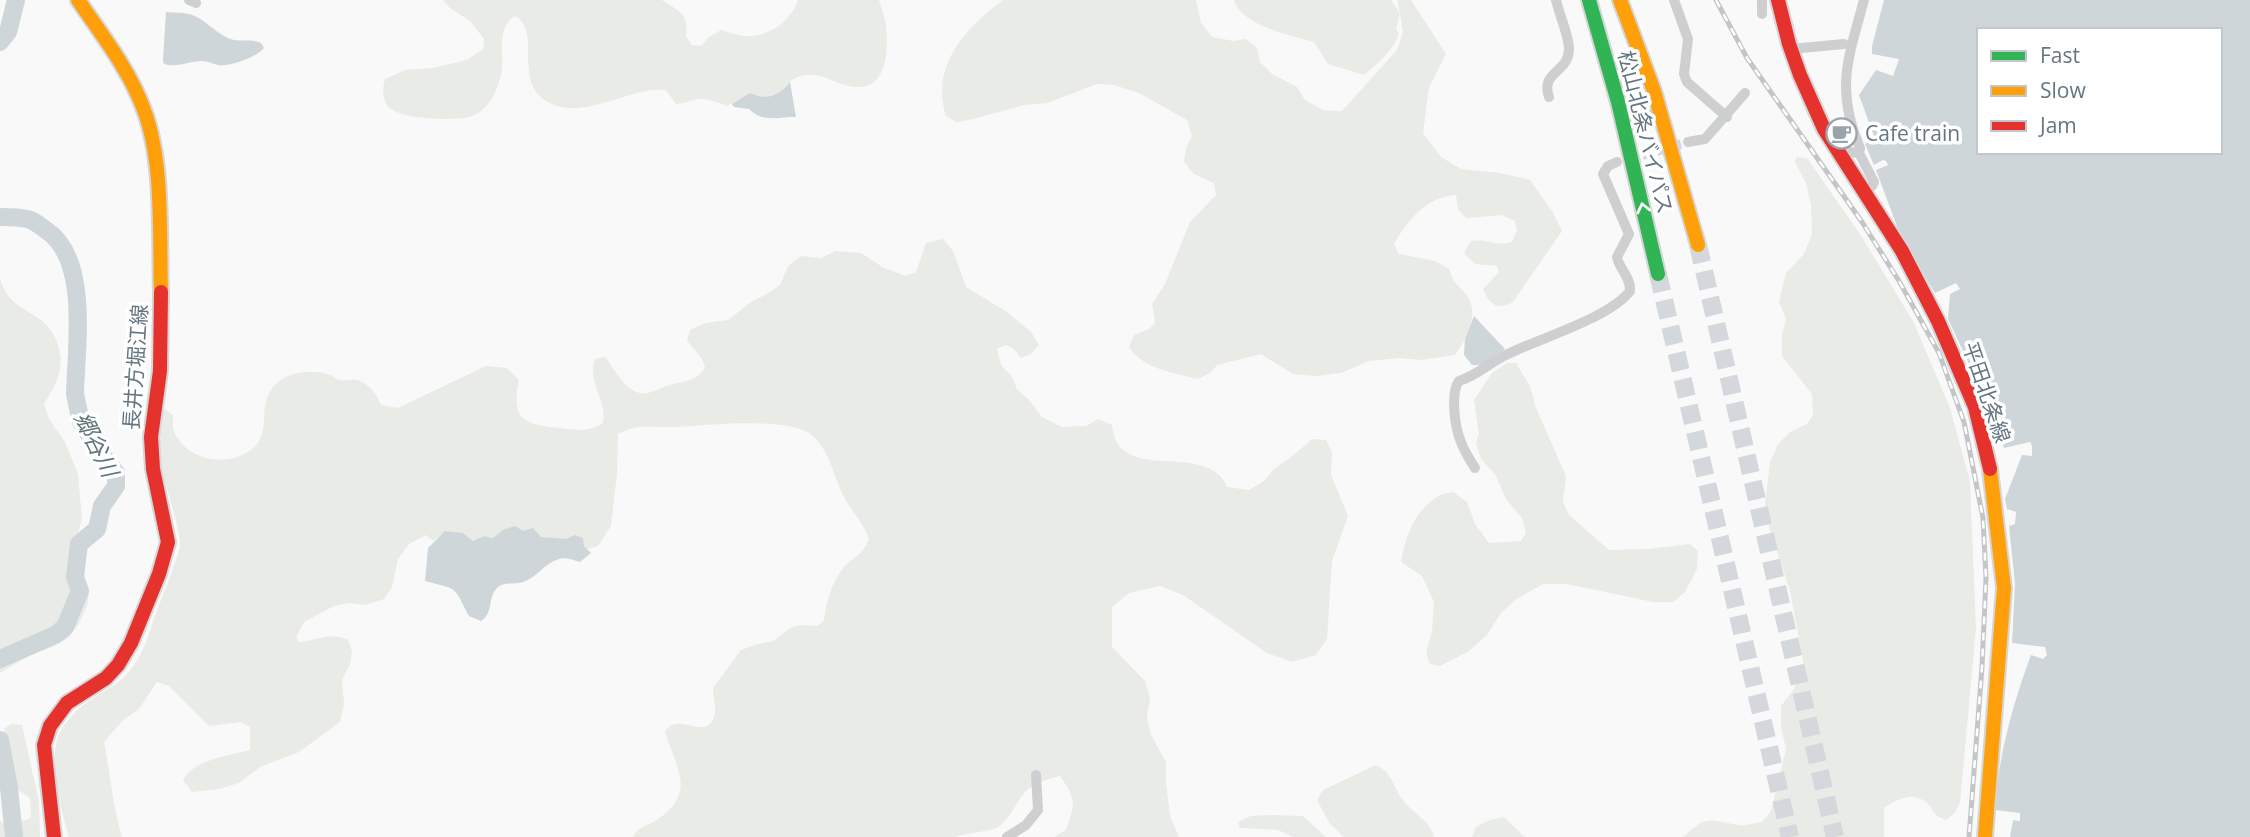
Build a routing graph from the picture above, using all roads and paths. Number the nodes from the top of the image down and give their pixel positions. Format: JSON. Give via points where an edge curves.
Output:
{"nodes":[{"id":1,"x":83,"y":0,"type":"edge"},
{"id":2,"x":1556,"y":0,"type":"edge"},
{"id":3,"x":1589,"y":0,"type":"edge"},
{"id":4,"x":1620,"y":0,"type":"edge"},
{"id":5,"x":1674,"y":0,"type":"edge"},
{"id":6,"x":1762,"y":0,"type":"edge"},
{"id":7,"x":1778,"y":0,"type":"edge"},
{"id":8,"x":1864,"y":0,"type":"edge"},
{"id":9,"x":1762,"y":14,"type":"dead end"},
{"id":10,"x":1843,"y":44,"type":"dead end"},
{"id":11,"x":1791,"y":49,"type":"junction"},
{"id":12,"x":1745,"y":93,"type":"dead end"},
{"id":13,"x":1549,"y":97,"type":"dead end"},
{"id":14,"x":1660,"y":111,"type":"junction"},
{"id":15,"x":1727,"y":117,"type":"junction"},
{"id":16,"x":1624,"y":122,"type":"junction"},
{"id":17,"x":1688,"y":142,"type":"tunnel mouth"},
{"id":18,"x":1859,"y":153,"type":"junction"},
{"id":19,"x":1842,"y":157,"type":"junction"},
{"id":20,"x":1617,"y":162,"type":"dead end"},
{"id":21,"x":1864,"y":192,"type":"junction"},
{"id":22,"x":1698,"y":245,"type":"tunnel mouth"},
{"id":23,"x":1658,"y":274,"type":"tunnel mouth"},
{"id":24,"x":1475,"y":468,"type":"dead end"},
{"id":25,"x":1036,"y":775,"type":"dead end"},
{"id":26,"x":54,"y":836,"type":"edge"},
{"id":27,"x":1007,"y":837,"type":"edge"},
{"id":28,"x":1985,"y":837,"type":"edge"}],
"edges":[{"from":1,"to":26,"type":"main road","name":"長井方堀江線","via":[[135,89],[154,148],[162,328],[152,445],[167,542],[159,574],[118,665],[67,703],[50,726],[44,746]]},
{"from":2,"to":13,"type":"street","via":[[1569,48],[1567,60],[1548,80]]},
{"from":3,"to":16,"type":"main road","name":"松山北条バイパス"},
{"from":4,"to":14,"type":"main road","name":"松山北条バイパス"},
{"from":5,"to":15,"type":"street","via":[[1688,38],[1687,82]]},
{"from":6,"to":9,"type":"street"},
{"from":7,"to":11,"type":"main road","name":"平田北条線"},
{"from":8,"to":18,"type":"street","via":[[1844,80]]},
{"from":10,"to":11,"type":"street"},
{"from":11,"to":19,"type":"main road","name":"平田北条線","via":[[1824,129]]},
{"from":12,"to":15,"type":"street"},
{"from":14,"to":16,"type":"street"},
{"from":14,"to":22,"type":"main road","name":"松山北条バイパス"},
{"from":15,"to":17,"type":"street","via":[[1705,139]]},
{"from":23,"to":16,"type":"main road","name":"松山北条バイパス","one_way":true},
{"from":18,"to":19,"type":"street"},
{"from":18,"to":21,"type":"street","via":[[1874,182]]},
{"from":19,"to":21,"type":"main road","name":"平田北条線"},
{"from":20,"to":24,"type":"street","via":[[1603,174],[1629,234],[1617,257],[1630,281],[1630,291],[1603,312],[1507,354],[1459,381],[1454,391],[1458,432]]},
{"from":21,"to":28,"type":"main road","name":"平田北条線","via":[[1902,251],[1938,321],[1975,407],[1992,477],[2004,588]]},
{"from":25,"to":27,"type":"street","via":[[1038,810]]}]}
